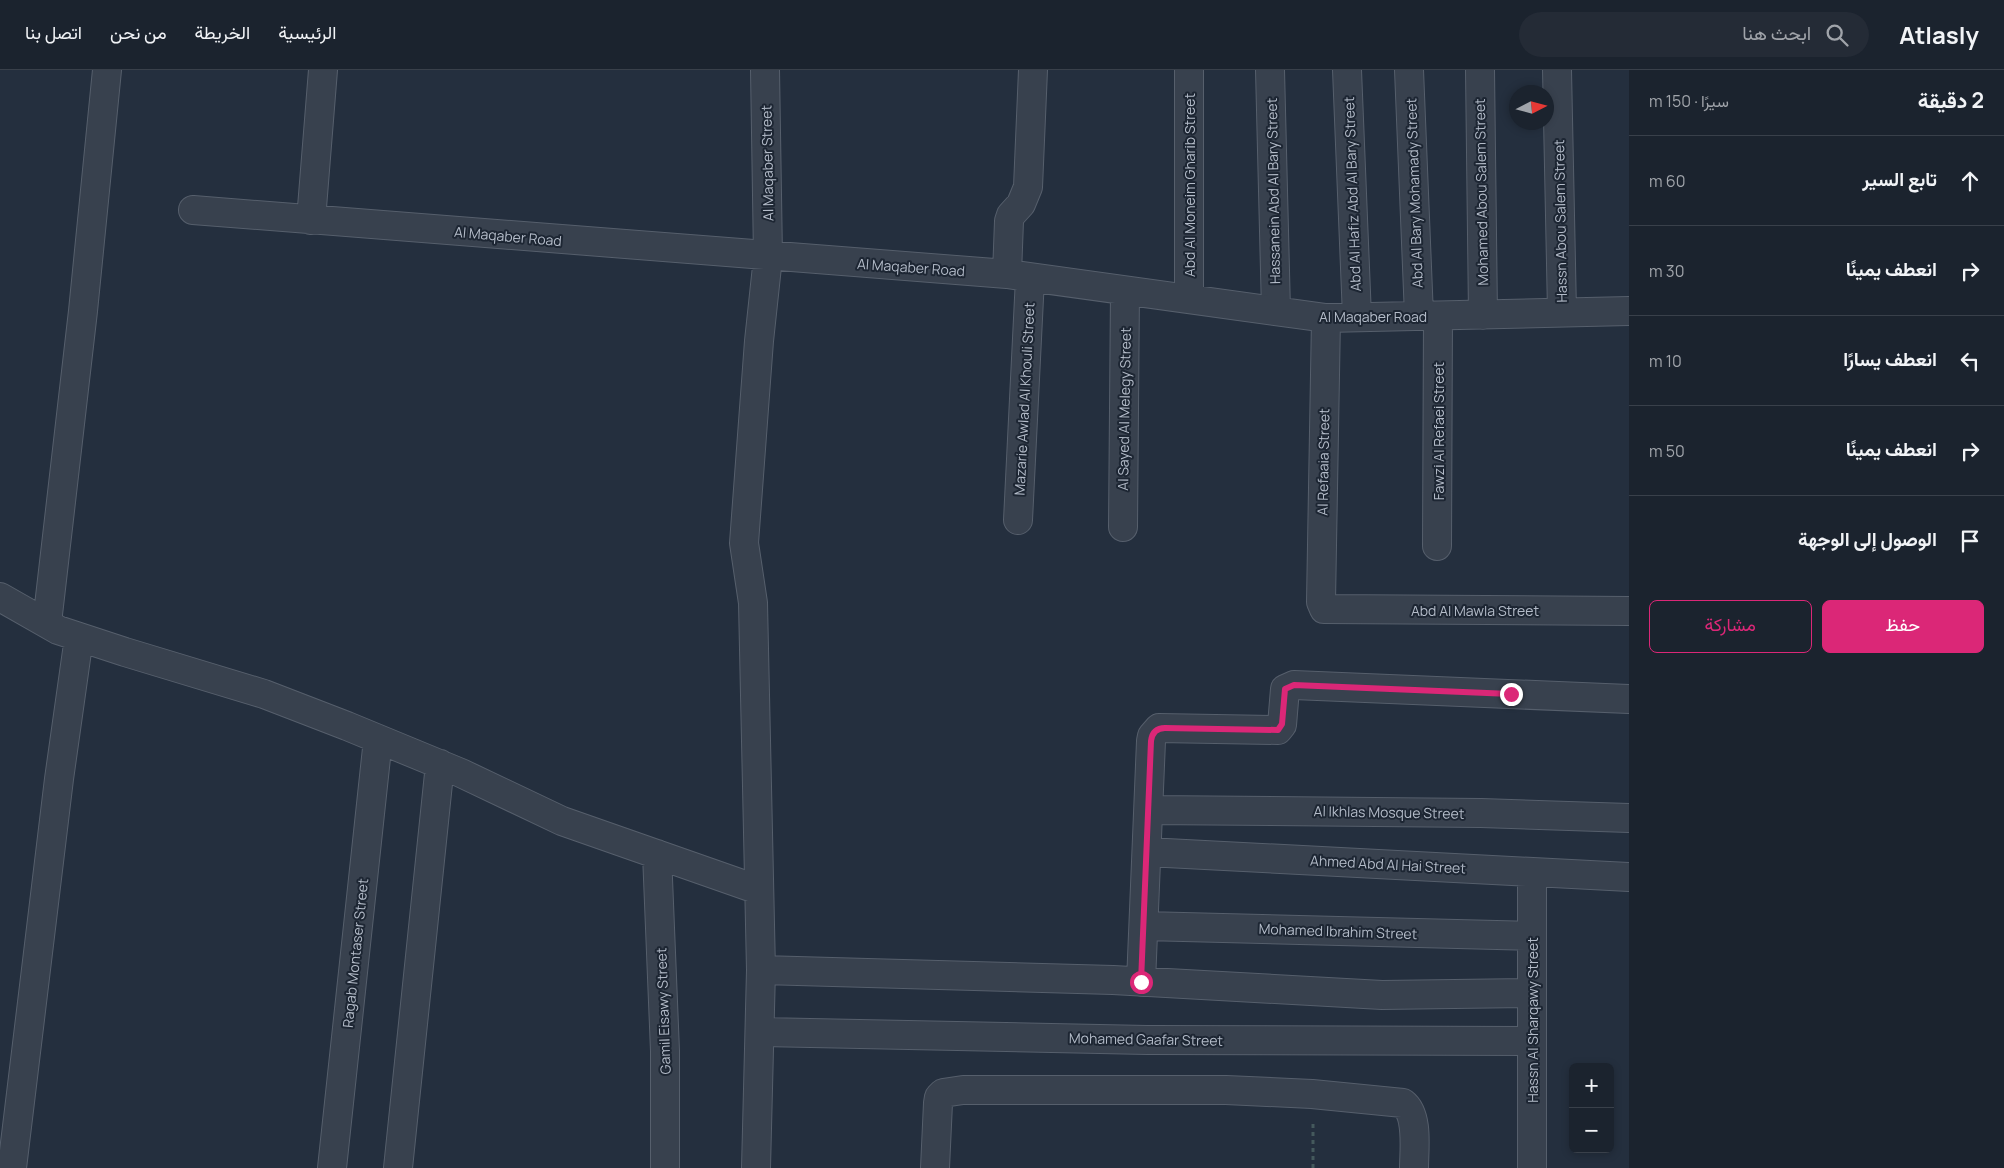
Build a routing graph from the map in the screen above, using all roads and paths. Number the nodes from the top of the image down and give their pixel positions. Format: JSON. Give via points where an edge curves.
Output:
{"nodes":[{"id":1,"x":107,"y":70,"type":"edge"},
{"id":2,"x":323,"y":70,"type":"edge"},
{"id":3,"x":765,"y":70,"type":"edge"},
{"id":4,"x":1033,"y":70,"type":"edge"},
{"id":5,"x":1189,"y":70,"type":"edge"},
{"id":6,"x":1270,"y":70,"type":"edge"},
{"id":7,"x":1347,"y":70,"type":"edge"},
{"id":8,"x":1409,"y":70,"type":"edge"},
{"id":9,"x":1480,"y":70,"type":"edge"},
{"id":10,"x":1557,"y":70,"type":"edge"},
{"id":11,"x":193,"y":210,"type":"dead end"},
{"id":12,"x":311,"y":220,"type":"junction"},
{"id":13,"x":768,"y":257,"type":"junction"},
{"id":14,"x":1018,"y":276,"type":"junction"},
{"id":15,"x":1125,"y":291,"type":"junction"},
{"id":16,"x":1189,"y":300,"type":"junction"},
{"id":17,"x":1276,"y":311,"type":"junction"},
{"id":18,"x":1629,"y":311,"type":"edge"},
{"id":19,"x":1562,"y":312,"type":"junction"},
{"id":20,"x":1483,"y":315,"type":"junction"},
{"id":21,"x":1429,"y":316,"type":"junction"},
{"id":22,"x":1357,"y":317,"type":"junction"},
{"id":23,"x":1326,"y":318,"type":"junction"},
{"id":24,"x":1018,"y":520,"type":"dead end"},
{"id":25,"x":1123,"y":527,"type":"dead end"},
{"id":26,"x":1437,"y":546,"type":"dead end"},
{"id":27,"x":0,"y":598,"type":"edge"},
{"id":28,"x":1322,"y":606,"type":"joint"},
{"id":29,"x":1629,"y":611,"type":"edge"},
{"id":30,"x":46,"y":623,"type":"junction"},
{"id":31,"x":79,"y":637,"type":"junction"},
{"id":32,"x":1629,"y":699,"type":"edge"},
{"id":33,"x":378,"y":739,"type":"junction"},
{"id":34,"x":440,"y":764,"type":"junction"},
{"id":35,"x":1149,"y":810,"type":"junction"},
{"id":36,"x":1629,"y":818,"type":"edge"},
{"id":37,"x":1146,"y":852,"type":"junction"},
{"id":38,"x":657,"y":854,"type":"junction"},
{"id":39,"x":1532,"y":872,"type":"junction"},
{"id":40,"x":1629,"y":877,"type":"edge"},
{"id":41,"x":759,"y":890,"type":"junction"},
{"id":42,"x":1144,"y":926,"type":"junction"},
{"id":43,"x":1532,"y":936,"type":"junction"},
{"id":44,"x":761,"y":970,"type":"junction"},
{"id":45,"x":1141,"y":982,"type":"junction"},
{"id":46,"x":1532,"y":992,"type":"junction"},
{"id":47,"x":760,"y":1032,"type":"junction"},
{"id":48,"x":1532,"y":1041,"type":"junction"},
{"id":49,"x":1312,"y":1094,"type":"junction"},
{"id":50,"x":12,"y":1168,"type":"edge"},
{"id":51,"x":332,"y":1168,"type":"edge"},
{"id":52,"x":398,"y":1168,"type":"edge"},
{"id":53,"x":665,"y":1168,"type":"edge"},
{"id":54,"x":756,"y":1168,"type":"edge"},
{"id":55,"x":935,"y":1168,"type":"edge"},
{"id":56,"x":1313,"y":1168,"type":"edge"},
{"id":57,"x":1414,"y":1168,"type":"edge"},
{"id":58,"x":1532,"y":1168,"type":"edge"}],
"edges":[{"from":1,"to":30,"type":"street","via":[[83,311]]},
{"from":2,"to":12,"type":"street"},
{"from":3,"to":13,"type":"street","name":"Al Maqaber Street"},
{"from":4,"to":14,"type":"street","name":"Mazarie Awlad Al Khouli Street","via":[[1029,174],[1025,197],[1009,221]]},
{"from":5,"to":16,"type":"street","name":"Abd Al Moneim Gharib Street"},
{"from":6,"to":17,"type":"street","name":"Hassanein Abd Al Bary Street"},
{"from":7,"to":22,"type":"street","name":"Abd Al Hafiz Abd Al Bary Street"},
{"from":8,"to":21,"type":"street","name":"Abd Al Bary Mohamady Street"},
{"from":9,"to":20,"type":"street","name":"Mohamed Abou Salem Street"},
{"from":10,"to":19,"type":"street","name":"Hassn Abou Salem Street"},
{"from":11,"to":12,"type":"street","name":"Al Maqaber Road"},
{"from":12,"to":13,"type":"street","name":"Al Maqaber Road"},
{"from":13,"to":14,"type":"street","name":"Al Maqaber Road"},
{"from":13,"to":41,"type":"street","name":"Al Maqaber Street","via":[[744,543],[753,602]]},
{"from":14,"to":15,"type":"street","name":"Al Maqaber Road"},
{"from":14,"to":24,"type":"street","name":"Mazarie Awlad Al Khouli Street"},
{"from":15,"to":16,"type":"street","name":"Al Maqaber Road"},
{"from":15,"to":25,"type":"street","name":"Al Sayed Al Melegy Street"},
{"from":16,"to":17,"type":"street","name":"Al Maqaber Road"},
{"from":17,"to":23,"type":"street","name":"Al Maqaber Road"},
{"from":18,"to":19,"type":"street","name":"Al Maqaber Road"},
{"from":19,"to":20,"type":"street","name":"Al Maqaber Road"},
{"from":20,"to":21,"type":"street","name":"Al Maqaber Road"},
{"from":21,"to":22,"type":"street","name":"Al Maqaber Road"},
{"from":21,"to":26,"type":"street","name":"Fawzi Al Refaei Street"},
{"from":22,"to":23,"type":"street","name":"Al Maqaber Road"},
{"from":23,"to":28,"type":"street","name":"Al Refaaia Street"},
{"from":27,"to":30,"type":"street"},
{"from":28,"to":29,"type":"street","name":"Abd Al Mawla Street","via":[[1324,609]]},
{"from":30,"to":31,"type":"street"},
{"from":31,"to":33,"type":"street","via":[[264,694]]},
{"from":31,"to":50,"type":"street"},
{"from":32,"to":35,"type":"street","via":[[1290,685],[1284,693],[1282,724],[1278,730],[1159,728],[1155,731],[1151,741]]},
{"from":33,"to":34,"type":"street"},
{"from":33,"to":51,"type":"street","name":"Ragab Montaser Street"},
{"from":34,"to":38,"type":"street","via":[[562,821]]},
{"from":34,"to":52,"type":"street"},
{"from":35,"to":36,"type":"street","name":"Al Ikhlas Mosque Street","via":[[1480,813]]},
{"from":35,"to":37,"type":"street"},
{"from":37,"to":39,"type":"street","name":"Ahmed Abd Al Hai Street"},
{"from":37,"to":42,"type":"street"},
{"from":38,"to":41,"type":"street"},
{"from":38,"to":53,"type":"street","name":"Gamil Eisawy Street","via":[[665,1051]]},
{"from":39,"to":40,"type":"street","name":"Ahmed Abd Al Hai Street"},
{"from":39,"to":43,"type":"street","name":"Hassn Al Sharqawy Street"},
{"from":41,"to":44,"type":"street","name":"Al Maqaber Street"},
{"from":42,"to":43,"type":"street","name":"Mohamed Ibrahim Street"},
{"from":42,"to":45,"type":"street"},
{"from":43,"to":46,"type":"street","name":"Hassn Al Sharqawy Street"},
{"from":44,"to":45,"type":"street"},
{"from":44,"to":47,"type":"street","name":"Al Maqaber Street"},
{"from":45,"to":46,"type":"street","via":[[1382,995]]},
{"from":46,"to":48,"type":"street","name":"Hassn Al Sharqawy Street"},
{"from":47,"to":48,"type":"street","name":"Mohamed Gaafar Street","via":[[1147,1040]]},
{"from":47,"to":54,"type":"street","name":"Al Maqaber Street"},
{"from":48,"to":58,"type":"street","name":"Hassn Al Sharqawy Street"},
{"from":49,"to":55,"type":"street","via":[[1226,1090],[950,1092],[939,1097]]},
{"from":49,"to":56,"type":"path"},
{"from":49,"to":57,"type":"street","via":[[1408,1106],[1412,1115]]}]}
